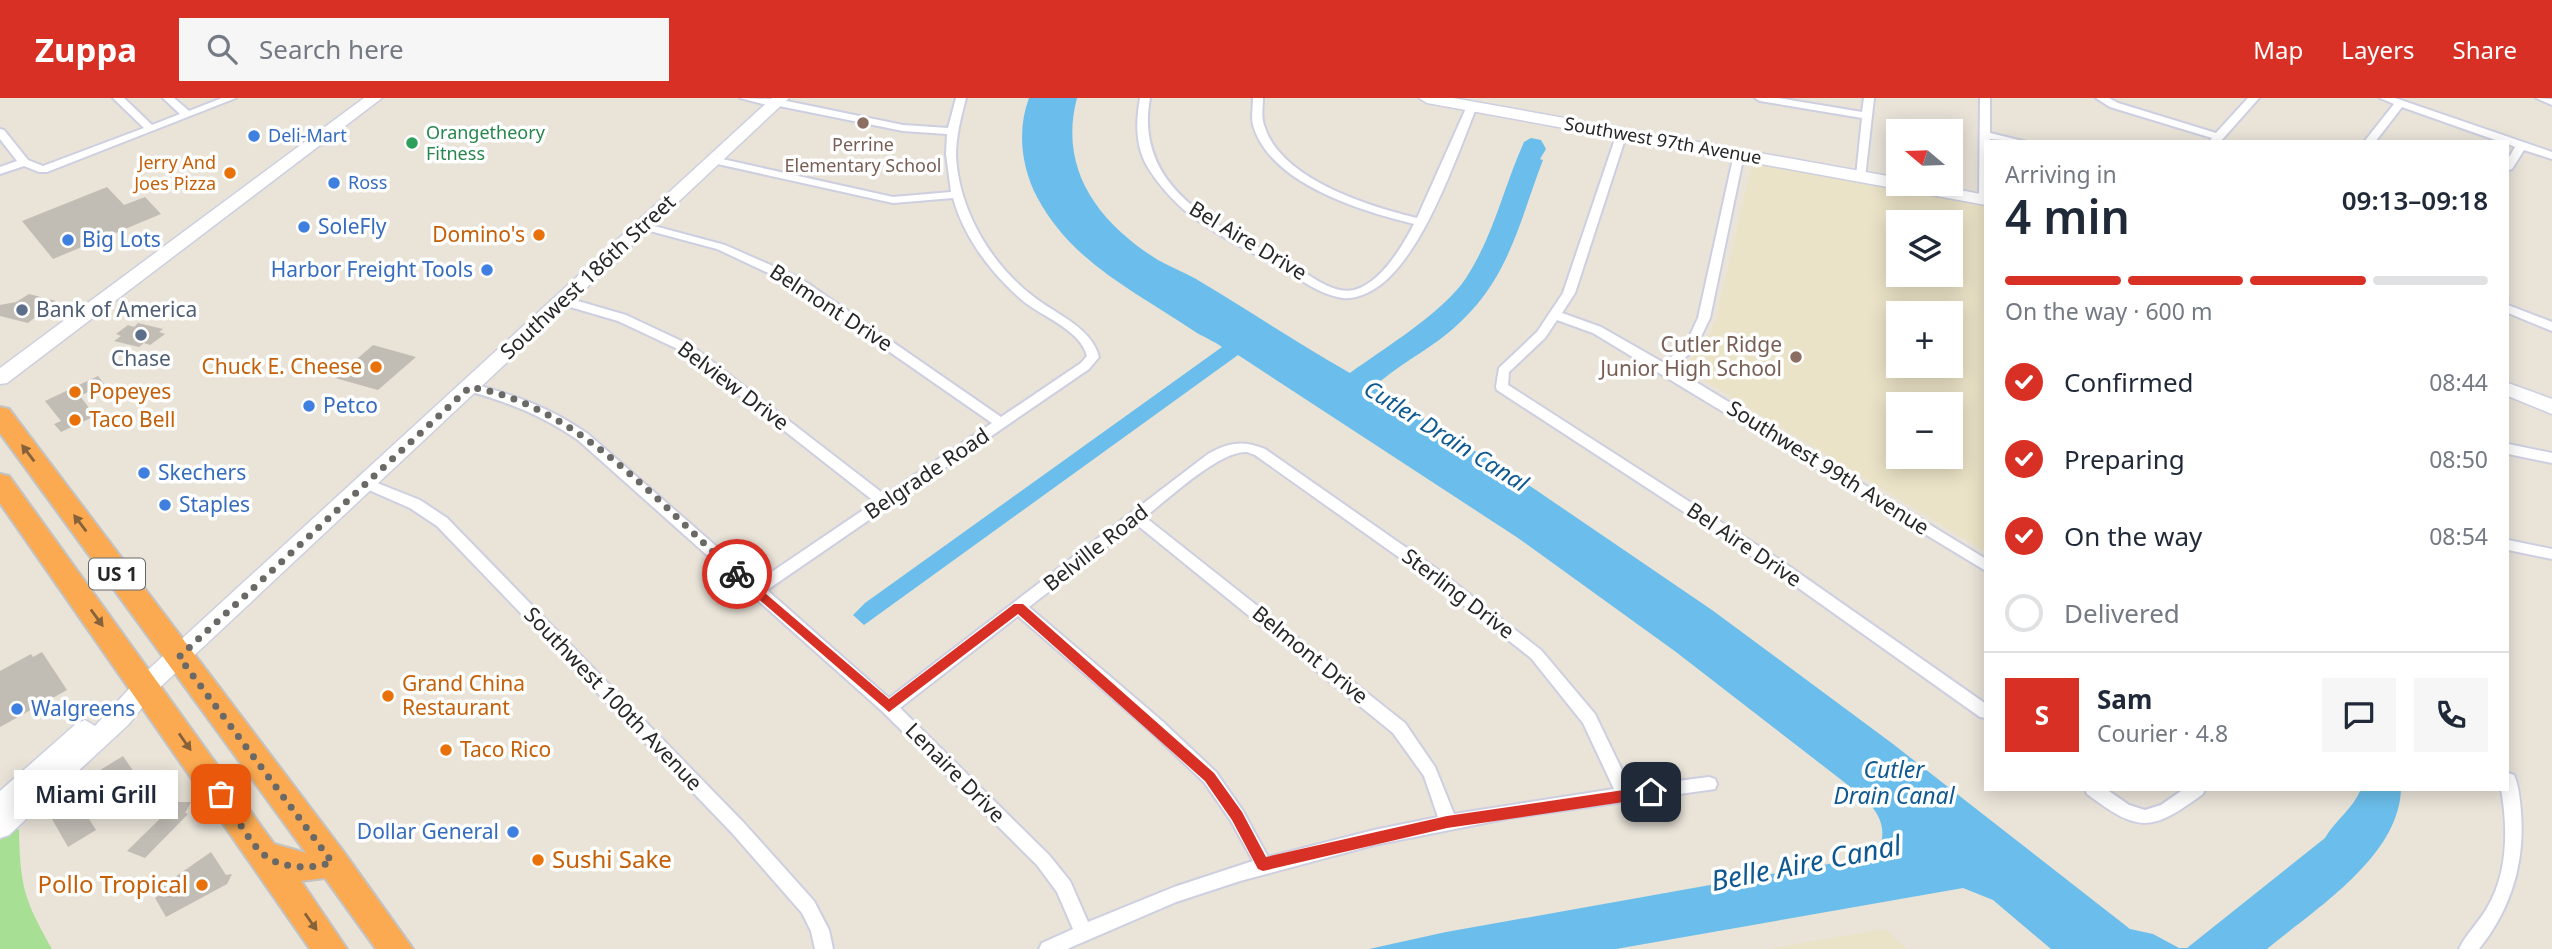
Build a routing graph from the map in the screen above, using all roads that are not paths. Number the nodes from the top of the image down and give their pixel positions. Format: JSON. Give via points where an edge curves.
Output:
{"nodes":[{"id":1,"x":118,"y":98,"type":"edge"},
{"id":2,"x":187,"y":98,"type":"edge"},
{"id":3,"x":231,"y":98,"type":"edge"},
{"id":4,"x":374,"y":98,"type":"edge"},
{"id":5,"x":745,"y":98,"type":"edge"},
{"id":6,"x":961,"y":98,"type":"edge"},
{"id":7,"x":1145,"y":98,"type":"edge"},
{"id":8,"x":1258,"y":98,"type":"edge"},
{"id":9,"x":1427,"y":98,"type":"edge"},
{"id":10,"x":1760,"y":98,"type":"edge"},
{"id":11,"x":1869,"y":98,"type":"edge"},
{"id":12,"x":1985,"y":98,"type":"edge"},
{"id":13,"x":2101,"y":98,"type":"edge"},
{"id":14,"x":2253,"y":98,"type":"edge"},
{"id":15,"x":2385,"y":98,"type":"edge"},
{"id":16,"x":2541,"y":98,"type":"edge"},
{"id":17,"x":171,"y":101,"type":"edge"},
{"id":18,"x":778,"y":101,"type":"edge"},
{"id":19,"x":2552,"y":102,"type":"edge"},
{"id":20,"x":2400,"y":103,"type":"junction"},
{"id":21,"x":1472,"y":106,"type":"junction"},
{"id":22,"x":188,"y":115,"type":"junction"},
{"id":23,"x":1868,"y":116,"type":"junction"},
{"id":24,"x":151,"y":130,"type":"junction"},
{"id":25,"x":952,"y":131,"type":"junction"},
{"id":26,"x":0,"y":132,"type":"edge"},
{"id":27,"x":1622,"y":133,"type":"junction"},
{"id":28,"x":1985,"y":135,"type":"junction"},
{"id":29,"x":2216,"y":139,"type":"edge"},
{"id":30,"x":1985,"y":140,"type":"edge"},
{"id":31,"x":2011,"y":140,"type":"edge"},
{"id":32,"x":2371,"y":140,"type":"edge"},
{"id":33,"x":2507,"y":140,"type":"edge"},
{"id":34,"x":2509,"y":141,"type":"edge"},
{"id":35,"x":2522,"y":145,"type":"junction"},
{"id":36,"x":1739,"y":155,"type":"junction"},
{"id":37,"x":2552,"y":156,"type":"edge"},
{"id":38,"x":713,"y":160,"type":"junction"},
{"id":39,"x":24,"y":162,"type":"junction"},
{"id":40,"x":2509,"y":165,"type":"edge"},
{"id":41,"x":0,"y":171,"type":"edge"},
{"id":42,"x":1861,"y":176,"type":"junction"},
{"id":43,"x":1886,"y":180,"type":"edge"},
{"id":44,"x":955,"y":195,"type":"junction"},
{"id":45,"x":1964,"y":196,"type":"edge"},
{"id":46,"x":1984,"y":200,"type":"edge"},
{"id":47,"x":1420,"y":222,"type":"junction"},
{"id":48,"x":643,"y":226,"type":"junction"},
{"id":49,"x":564,"y":301,"type":"junction"},
{"id":50,"x":2509,"y":309,"type":"edge"},
{"id":51,"x":1556,"y":314,"type":"junction"},
{"id":52,"x":2552,"y":327,"type":"edge"},
{"id":53,"x":1664,"y":369,"type":"junction"},
{"id":54,"x":0,"y":377,"type":"edge"},
{"id":55,"x":470,"y":387,"type":"junction"},
{"id":56,"x":2509,"y":389,"type":"edge"},
{"id":57,"x":2552,"y":407,"type":"edge"},
{"id":58,"x":0,"y":415,"type":"edge"},
{"id":59,"x":1002,"y":424,"type":"junction"},
{"id":60,"x":1239,"y":446,"type":"joint"},
{"id":61,"x":2509,"y":449,"type":"edge"},
{"id":62,"x":2552,"y":458,"type":"edge"},
{"id":63,"x":0,"y":483,"type":"edge"},
{"id":64,"x":367,"y":484,"type":"junction"},
{"id":65,"x":56,"y":491,"type":"junction"},
{"id":66,"x":885,"y":502,"type":"junction"},
{"id":67,"x":19,"y":509,"type":"junction"},
{"id":68,"x":1136,"y":517,"type":"junction"},
{"id":69,"x":2509,"y":545,"type":"edge"},
{"id":70,"x":2552,"y":554,"type":"edge"},
{"id":71,"x":1984,"y":565,"type":"edge"},
{"id":72,"x":756,"y":590,"type":"junction"},
{"id":73,"x":1018,"y":607,"type":"junction"},
{"id":74,"x":179,"y":657,"type":"junction"},
{"id":75,"x":146,"y":686,"type":"junction"},
{"id":76,"x":889,"y":707,"type":"junction"},
{"id":77,"x":1984,"y":711,"type":"edge"},
{"id":78,"x":1709,"y":784,"type":"dead end"},
{"id":79,"x":2509,"y":787,"type":"edge"},
{"id":80,"x":2095,"y":791,"type":"edge"},
{"id":81,"x":2194,"y":791,"type":"edge"},
{"id":82,"x":1625,"y":794,"type":"junction"},
{"id":83,"x":0,"y":807,"type":"edge"},
{"id":84,"x":1447,"y":822,"type":"junction"},
{"id":85,"x":0,"y":827,"type":"edge"},
{"id":86,"x":264,"y":855,"type":"junction"},
{"id":87,"x":332,"y":862,"type":"junction"},
{"id":88,"x":1263,"y":864,"type":"junction"},
{"id":89,"x":285,"y":886,"type":"junction"},
{"id":90,"x":355,"y":893,"type":"junction"},
{"id":91,"x":1083,"y":932,"type":"junction"},
{"id":92,"x":330,"y":949,"type":"edge"},
{"id":93,"x":396,"y":949,"type":"edge"},
{"id":94,"x":824,"y":949,"type":"edge"},
{"id":95,"x":1048,"y":949,"type":"edge"},
{"id":96,"x":2468,"y":949,"type":"edge"}],
"edges":[{"from":1,"to":24,"type":"street"},
{"from":2,"to":17,"type":"street"},
{"from":3,"to":22,"type":"street"},
{"from":4,"to":54,"type":"street"},
{"from":5,"to":18,"type":"street"},
{"from":6,"to":25,"type":"street"},
{"from":7,"to":47,"type":"street","name":"Bel Aire Drive","via":[[1142,127],[1149,159],[1178,198],[1226,233],[1318,284],[1343,294],[1364,290],[1403,254]]},
{"from":8,"to":47,"type":"street","via":[[1257,127],[1285,165],[1369,209]]},
{"from":9,"to":21,"type":"street","name":"Southwest 97th Avenue"},
{"from":10,"to":23,"type":"street"},
{"from":11,"to":23,"type":"street"},
{"from":12,"to":28,"type":"street"},
{"from":13,"to":29,"type":"street"},
{"from":14,"to":29,"type":"street"},
{"from":15,"to":20,"type":"street"},
{"from":16,"to":19,"type":"street"},
{"from":17,"to":22,"type":"street"},
{"from":18,"to":25,"type":"street","via":[[903,128]]},
{"from":18,"to":38,"type":"street","name":"Southwest 186th Street"},
{"from":20,"to":32,"type":"street"},
{"from":20,"to":33,"type":"street"},
{"from":21,"to":27,"type":"street","name":"Southwest 97th Avenue"},
{"from":21,"to":47,"type":"street"},
{"from":22,"to":24,"type":"street"},
{"from":23,"to":42,"type":"street"},
{"from":24,"to":39,"type":"street","via":[[47,169]]},
{"from":25,"to":44,"type":"street"},
{"from":26,"to":39,"type":"street"},
{"from":27,"to":36,"type":"street","name":"Southwest 97th Avenue"},
{"from":27,"to":51,"type":"street","via":[[1574,283]]},
{"from":28,"to":30,"type":"street"},
{"from":28,"to":31,"type":"street"},
{"from":34,"to":35,"type":"street"},
{"from":35,"to":37,"type":"street"},
{"from":35,"to":40,"type":"street"},
{"from":36,"to":42,"type":"street","name":"Southwest 97th Avenue"},
{"from":36,"to":53,"type":"street","via":[[1702,324],[1688,349]]},
{"from":38,"to":44,"type":"street","via":[[893,200]]},
{"from":38,"to":48,"type":"street","name":"Southwest 186th Street"},
{"from":39,"to":41,"type":"street"},
{"from":42,"to":43,"type":"street","name":"Southwest 97th Avenue"},
{"from":44,"to":59,"type":"street","name":"Belgrade Road","via":[[979,243],[1001,272],[1028,299],[1088,342],[1093,354],[1085,366]]},
{"from":45,"to":46,"type":"street","name":"Southwest 97th Avenue"},
{"from":48,"to":49,"type":"street","name":"Southwest 186th Street"},
{"from":48,"to":59,"type":"street","name":"Belmont Drive","via":[[721,247],[796,281]]},
{"from":49,"to":55,"type":"street","name":"Southwest 186th Street"},
{"from":49,"to":66,"type":"street","name":"Belview Drive","via":[[630,321],[688,349]]},
{"from":50,"to":52,"type":"street"},
{"from":51,"to":53,"type":"street","name":"Southwest 99th Avenue","via":[[1597,330]]},
{"from":51,"to":77,"type":"street","name":"Bel Aire Drive","via":[[1534,343],[1503,371],[1500,382],[1511,395],[1778,566]]},
{"from":53,"to":71,"type":"street","name":"Southwest 99th Avenue"},
{"from":55,"to":64,"type":"street","name":"Southwest 186th Street"},
{"from":55,"to":72,"type":"street","name":"Lenaire Drive","via":[[519,401],[572,428]]},
{"from":56,"to":57,"type":"street"},
{"from":65,"to":58,"type":"highway","number":"US 1","one_way":true},
{"from":59,"to":66,"type":"street","name":"Belgrade Road"},
{"from":60,"to":68,"type":"street","name":"Belville Road","via":[[1213,457]]},
{"from":60,"to":82,"type":"street","name":"Sterling Drive","via":[[1271,460],[1465,597],[1536,654],[1589,719]]},
{"from":61,"to":62,"type":"street"},
{"from":63,"to":67,"type":"highway","number":"US 1"},
{"from":64,"to":74,"type":"street","name":"Southwest 186th Street"},
{"from":64,"to":94,"type":"street","name":"Southwest 100th Avenue","via":[[415,504],[442,522],[738,828],[808,907]]},
{"from":65,"to":67,"type":"highway"},
{"from":74,"to":65,"type":"highway","number":"US 1","one_way":true},
{"from":66,"to":72,"type":"street","name":"Belgrade Road"},
{"from":67,"to":75,"type":"highway","number":"US 1","one_way":true},
{"from":68,"to":73,"type":"street","name":"Belville Road"},
{"from":68,"to":84,"type":"street","name":"Belmont Drive","via":[[1399,728],[1435,782]]},
{"from":69,"to":70,"type":"street"},
{"from":72,"to":76,"type":"street","name":"Lenaire Drive"},
{"from":73,"to":76,"type":"street","name":"Belville Road"},
{"from":73,"to":88,"type":"street","via":[[1210,777]]},
{"from":74,"to":75,"type":"street","name":"Southwest 186th Street"},
{"from":74,"to":87,"type":"highway","number":"US 1"},
{"from":75,"to":83,"type":"street","via":[[112,706]]},
{"from":75,"to":85,"type":"street","via":[[120,719]]},
{"from":75,"to":86,"type":"highway","number":"US 1","one_way":true},
{"from":76,"to":91,"type":"street","name":"Lenaire Drive","via":[[1059,878]]},
{"from":78,"to":82,"type":"street"},
{"from":79,"to":96,"type":"street","via":[[2515,832],[2511,870],[2495,914]]},
{"from":80,"to":81,"type":"street","via":[[2138,816],[2163,814]]},
{"from":82,"to":84,"type":"street"},
{"from":84,"to":88,"type":"street"},
{"from":86,"to":87,"type":"highway","via":[[315,869]]},
{"from":86,"to":89,"type":"highway","number":"US 1"},
{"from":87,"to":90,"type":"highway","number":"US 1"},
{"from":88,"to":91,"type":"street"},
{"from":89,"to":90,"type":"highway","via":[[323,884]]},
{"from":89,"to":92,"type":"highway","number":"US 1","one_way":true},
{"from":90,"to":93,"type":"highway","number":"US 1"},
{"from":91,"to":95,"type":"street"}]}
